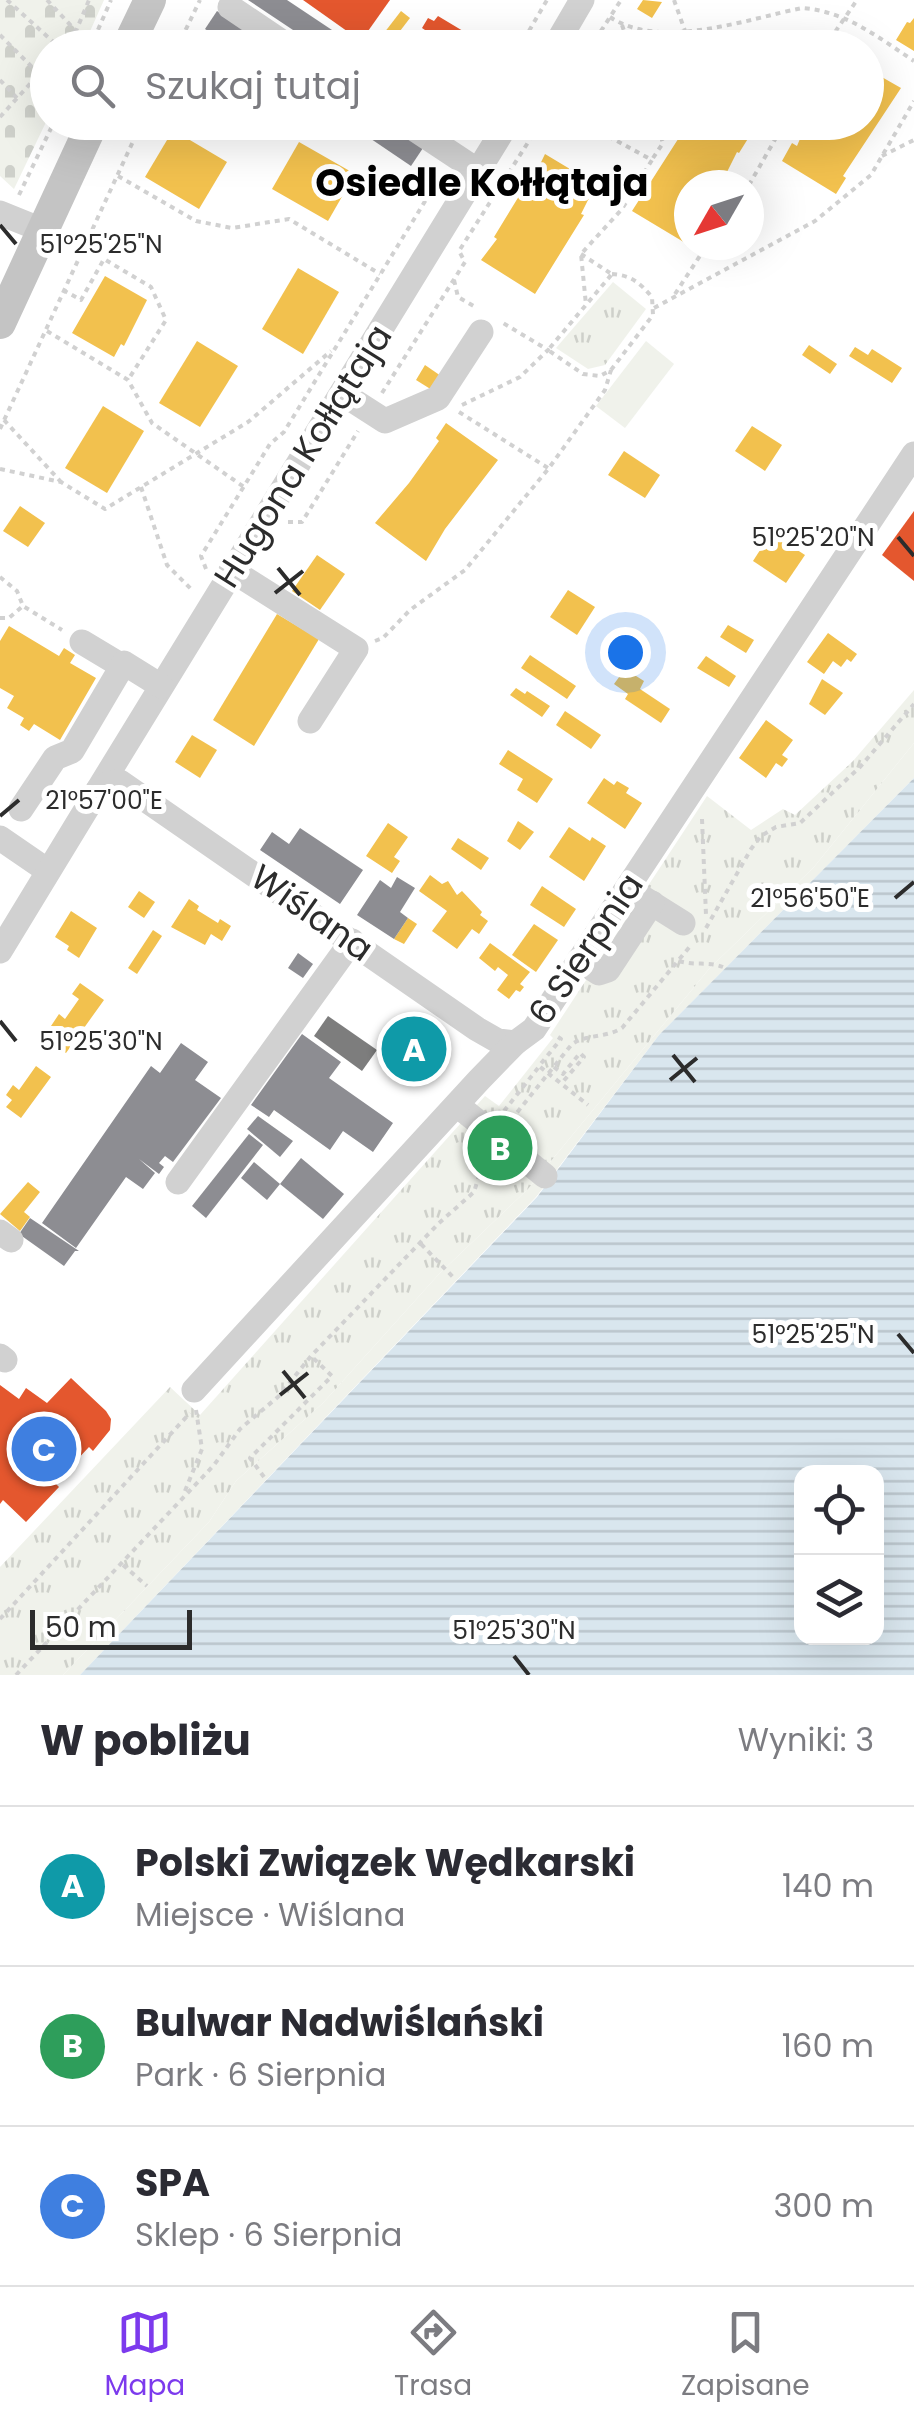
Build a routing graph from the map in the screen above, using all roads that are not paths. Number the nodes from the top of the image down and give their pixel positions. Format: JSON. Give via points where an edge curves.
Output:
{"nodes":[{"id":1,"x":150,"y":0,"type":"edge"},
{"id":2,"x":582,"y":0,"type":"edge"},
{"id":3,"x":230,"y":7,"type":"dead end"},
{"id":4,"x":136,"y":30,"type":"edge"},
{"id":5,"x":264,"y":30,"type":"edge"},
{"id":6,"x":564,"y":30,"type":"edge"},
{"id":7,"x":84,"y":140,"type":"edge"},
{"id":8,"x":430,"y":140,"type":"edge"},
{"id":9,"x":497,"y":140,"type":"edge"},
{"id":10,"x":478,"y":172,"type":"junction"},
{"id":11,"x":4,"y":214,"type":"edge"},
{"id":12,"x":42,"y":230,"type":"junction"},
{"id":13,"x":0,"y":323,"type":"edge"},
{"id":14,"x":481,"y":332,"type":"dead end"},
{"id":15,"x":344,"y":394,"type":"junction"},
{"id":16,"x":914,"y":454,"type":"edge"},
{"id":17,"x":232,"y":570,"type":"junction"},
{"id":18,"x":82,"y":642,"type":"road end"},
{"id":19,"x":122,"y":666,"type":"junction"},
{"id":20,"x":161,"y":686,"type":"junction"},
{"id":21,"x":310,"y":720,"type":"dead end"},
{"id":22,"x":104,"y":787,"type":"junction"},
{"id":23,"x":22,"y":809,"type":"dead end"},
{"id":24,"x":0,"y":838,"type":"edge"},
{"id":25,"x":48,"y":871,"type":"junction"},
{"id":26,"x":628,"y":888,"type":"junction"},
{"id":27,"x":652,"y":903,"type":"junction"},
{"id":28,"x":694,"y":925,"type":"road end"},
{"id":29,"x":352,"y":940,"type":"junction"},
{"id":30,"x":0,"y":951,"type":"edge"},
{"id":31,"x":579,"y":960,"type":"junction"},
{"id":32,"x":515,"y":1042,"type":"junction"},
{"id":33,"x":457,"y":1105,"type":"junction"},
{"id":34,"x":546,"y":1176,"type":"dead end"},
{"id":35,"x":178,"y":1182,"type":"dead end"},
{"id":36,"x":194,"y":1390,"type":"road end"}],
"edges":[{"from":1,"to":4,"type":"main road"},
{"from":2,"to":6,"type":"street"},
{"from":3,"to":5,"type":"street"},
{"from":7,"to":12,"type":"main road"},
{"from":8,"to":10,"type":"street"},
{"from":9,"to":10,"type":"street","name":"Hugona Kołłątaja"},
{"from":10,"to":15,"type":"street","name":"Hugona Kołłątaja"},
{"from":11,"to":12,"type":"street"},
{"from":12,"to":13,"type":"main road"},
{"from":14,"to":15,"type":"street","via":[[438,398],[385,421]]},
{"from":15,"to":17,"type":"street","name":"Hugona Kołłątaja"},
{"from":16,"to":26,"type":"street","name":"6 Sierpnia"},
{"from":17,"to":20,"type":"street","name":"Hugona Kołłątaja"},
{"from":17,"to":21,"type":"street","via":[[356,648]]},
{"from":18,"to":19,"type":"street"},
{"from":19,"to":20,"type":"street"},
{"from":19,"to":23,"type":"street","via":[[72,752],[55,758]]},
{"from":20,"to":22,"type":"street","name":"Hugona Kołłątaja"},
{"from":22,"to":25,"type":"street","name":"Hugona Kołłątaja"},
{"from":22,"to":29,"type":"street","name":"Wiślana","via":[[120,782],[132,788]]},
{"from":24,"to":25,"type":"street"},
{"from":25,"to":30,"type":"street","name":"Hugona Kołłątaja"},
{"from":26,"to":27,"type":"street"},
{"from":26,"to":31,"type":"street","name":"6 Sierpnia"},
{"from":27,"to":28,"type":"street"},
{"from":27,"to":31,"type":"street","via":[[608,970],[599,974]]},
{"from":29,"to":32,"type":"street","name":"Wiślana","via":[[478,1029]]},
{"from":29,"to":35,"type":"street"},
{"from":31,"to":32,"type":"street","name":"6 Sierpnia","via":[[534,1029]]},
{"from":32,"to":33,"type":"street","name":"6 Sierpnia"},
{"from":33,"to":34,"type":"street"},
{"from":33,"to":36,"type":"street","name":"6 Sierpnia"}]}
